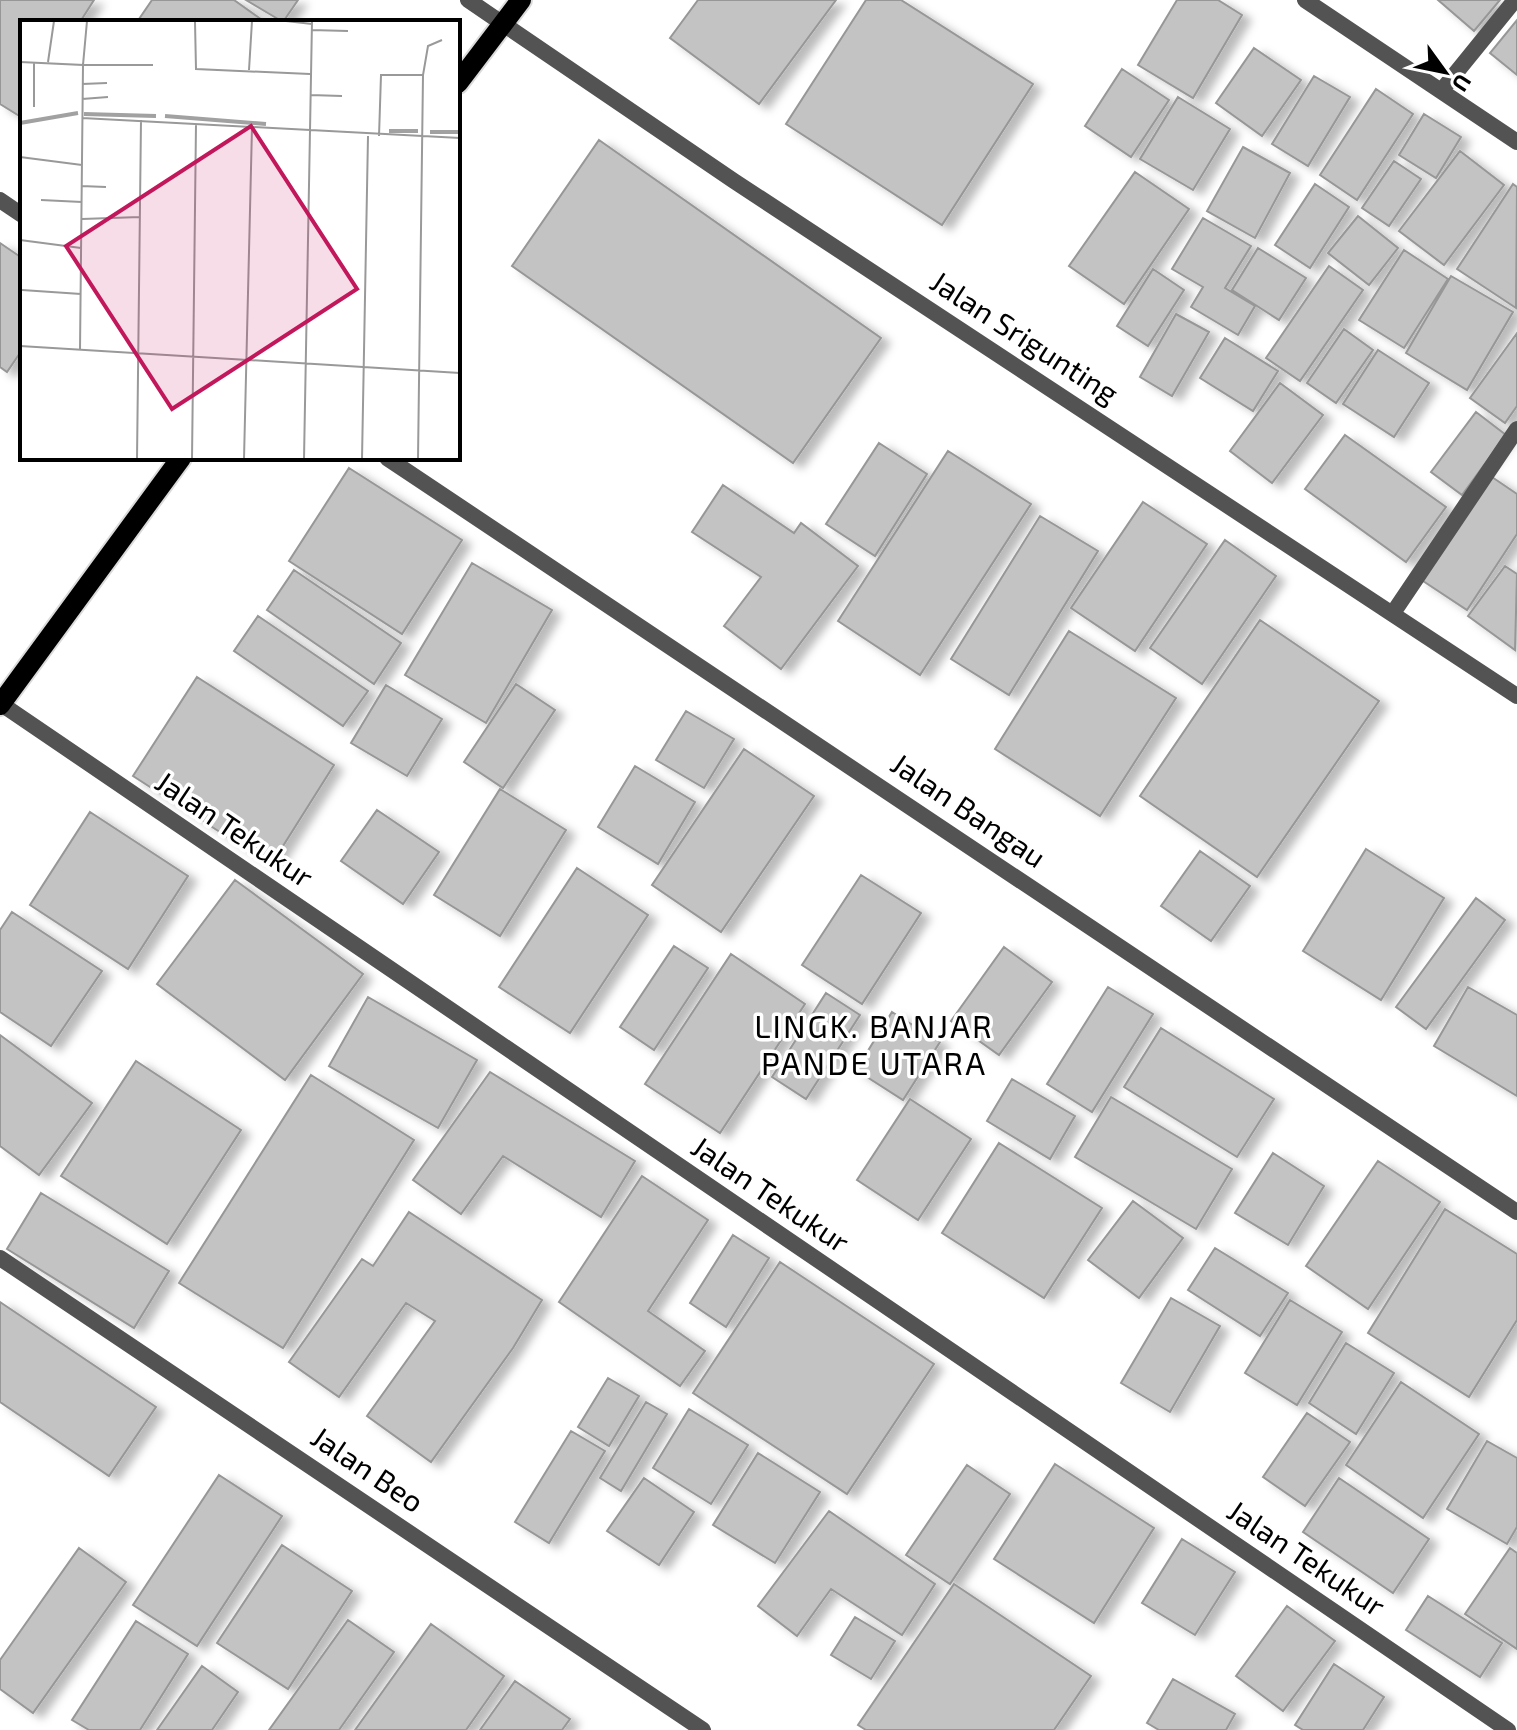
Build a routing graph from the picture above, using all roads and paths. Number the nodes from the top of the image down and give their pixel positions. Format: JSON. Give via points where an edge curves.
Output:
{"nodes":[{"id":1,"x":468,"y":0,"type":"edge"},
{"id":2,"x":521,"y":0,"type":"edge"},
{"id":3,"x":1305,"y":0,"type":"edge"},
{"id":4,"x":1515,"y":0,"type":"edge"},
{"id":5,"x":503,"y":24,"type":"junction"},
{"id":6,"x":460,"y":80,"type":"edge"},
{"id":7,"x":1442,"y":90,"type":"junction"},
{"id":8,"x":1517,"y":142,"type":"edge"},
{"id":9,"x":0,"y":200,"type":"edge"},
{"id":10,"x":20,"y":214,"type":"edge"},
{"id":11,"x":1517,"y":429,"type":"edge"},
{"id":12,"x":180,"y":460,"type":"edge"},
{"id":13,"x":390,"y":460,"type":"edge"},
{"id":14,"x":1393,"y":613,"type":"junction"},
{"id":15,"x":1517,"y":696,"type":"edge"},
{"id":16,"x":0,"y":704,"type":"edge"},
{"id":17,"x":1517,"y":1212,"type":"edge"},
{"id":18,"x":0,"y":1258,"type":"edge"},
{"id":19,"x":1517,"y":1719,"type":"edge"},
{"id":20,"x":703,"y":1730,"type":"edge"},
{"id":21,"x":1508,"y":1730,"type":"edge"}],
"edges":[{"from":1,"to":5,"type":"street","name":"Jalan Srigunting"},
{"from":2,"to":5,"type":"main road"},
{"from":3,"to":7,"type":"street"},
{"from":4,"to":7,"type":"street"},
{"from":5,"to":6,"type":"main road"},
{"from":5,"to":14,"type":"street","name":"Jalan Srigunting"},
{"from":7,"to":8,"type":"street"},
{"from":9,"to":10,"type":"street"},
{"from":11,"to":14,"type":"street"},
{"from":12,"to":16,"type":"main road"},
{"from":13,"to":17,"type":"street","name":"Jalan Bangau"},
{"from":14,"to":15,"type":"street","name":"Jalan Srigunting"},
{"from":16,"to":21,"type":"street","name":"Jalan Tekukur"},
{"from":18,"to":20,"type":"street","name":"Jalan Beo"},
{"from":19,"to":21,"type":"street"}]}
